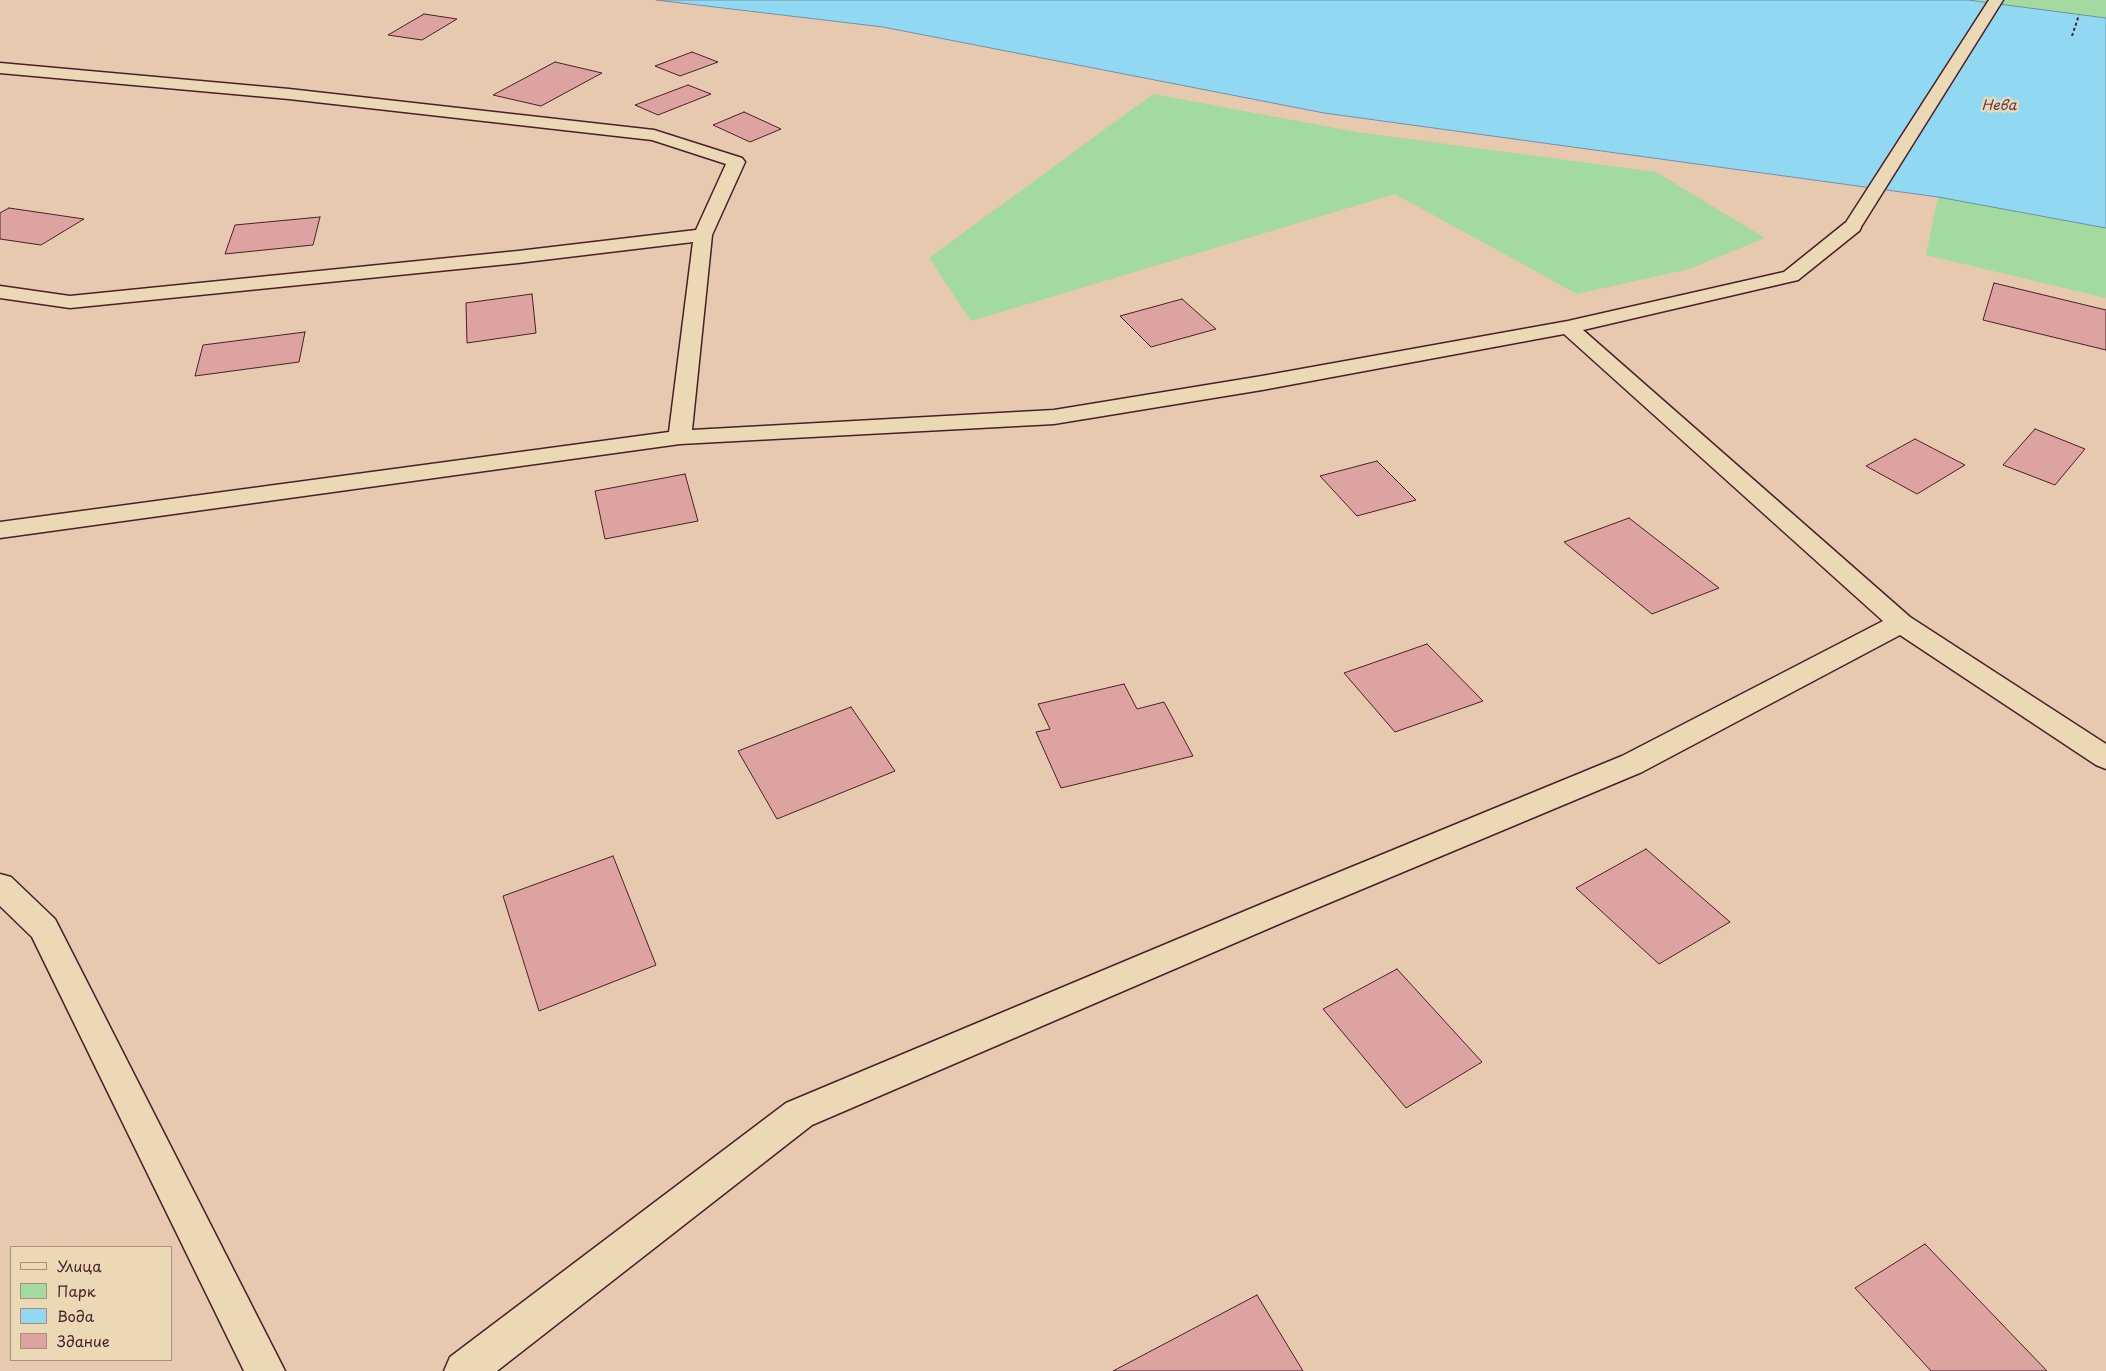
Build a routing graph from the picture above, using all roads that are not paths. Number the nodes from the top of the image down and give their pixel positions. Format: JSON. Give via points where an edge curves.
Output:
{"nodes":[{"id":1,"x":1996,"y":0,"type":"edge"},
{"id":2,"x":0,"y":68,"type":"edge"},
{"id":3,"x":703,"y":235,"type":"junction"},
{"id":4,"x":0,"y":292,"type":"edge"},
{"id":5,"x":1568,"y":327,"type":"junction"},
{"id":6,"x":680,"y":437,"type":"junction"},
{"id":7,"x":0,"y":530,"type":"edge"},
{"id":8,"x":1902,"y":623,"type":"junction"},
{"id":9,"x":2106,"y":758,"type":"edge"},
{"id":10,"x":0,"y":886,"type":"edge"},
{"id":11,"x":265,"y":1371,"type":"edge"},
{"id":12,"x":464,"y":1371,"type":"edge"}],
"edges":[{"from":1,"to":5,"type":"street","via":[[1852,227],[1791,276]]},
{"from":2,"to":3,"type":"street","via":[[289,94],[654,135],[736,162]]},
{"from":3,"to":4,"type":"street","via":[[70,302]]},
{"from":3,"to":6,"type":"street"},
{"from":5,"to":6,"type":"street","via":[[1054,417]]},
{"from":5,"to":8,"type":"street"},
{"from":6,"to":7,"type":"street"},
{"from":8,"to":9,"type":"street"},
{"from":8,"to":12,"type":"street","via":[[1632,764],[799,1114]]},
{"from":10,"to":11,"type":"street","via":[[44,928]]}]}
